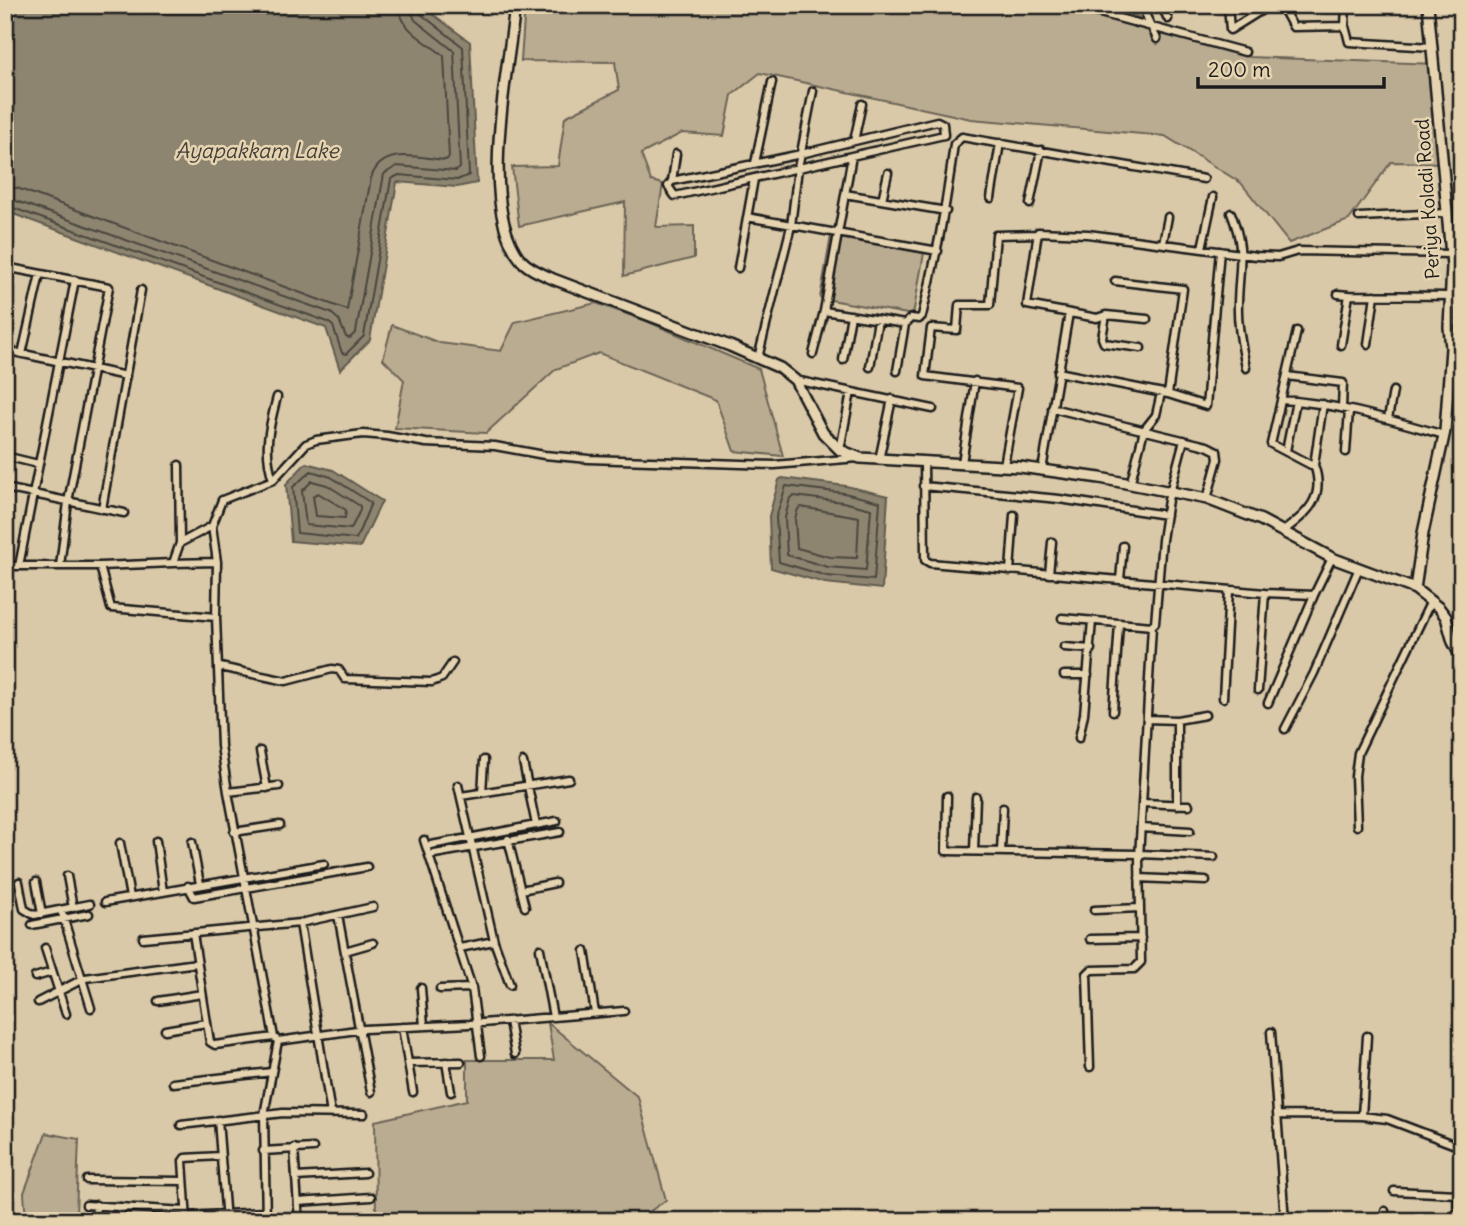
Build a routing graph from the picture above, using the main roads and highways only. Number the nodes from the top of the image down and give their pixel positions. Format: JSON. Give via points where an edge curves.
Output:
{"nodes":[{"id":1,"x":515,"y":5,"type":"edge"},
{"id":2,"x":1428,"y":5,"type":"edge"},
{"id":3,"x":1451,"y":348,"type":"junction"},
{"id":4,"x":1462,"y":348,"type":"edge"},
{"id":5,"x":1415,"y":589,"type":"junction"},
{"id":6,"x":1462,"y":659,"type":"edge"},
{"id":7,"x":1462,"y":726,"type":"edge"},
{"id":8,"x":1462,"y":741,"type":"edge"}],
"edges":[{"from":1,"to":5,"type":"main road","via":[[499,190],[512,246],[530,268],[780,368],[794,380],[823,433],[840,450],[860,458],[1004,465],[1207,499],[1261,520],[1332,558]]},
{"from":2,"to":3,"type":"main road","name":"Periya Koladi Road","via":[[1451,254]]},
{"from":3,"to":4,"type":"main road"},
{"from":3,"to":5,"type":"main road","name":"Periya Koladi Road","via":[[1444,435]]},
{"from":5,"to":6,"type":"main road","via":[[1446,617]]},
{"from":7,"to":8,"type":"main road"}]}
